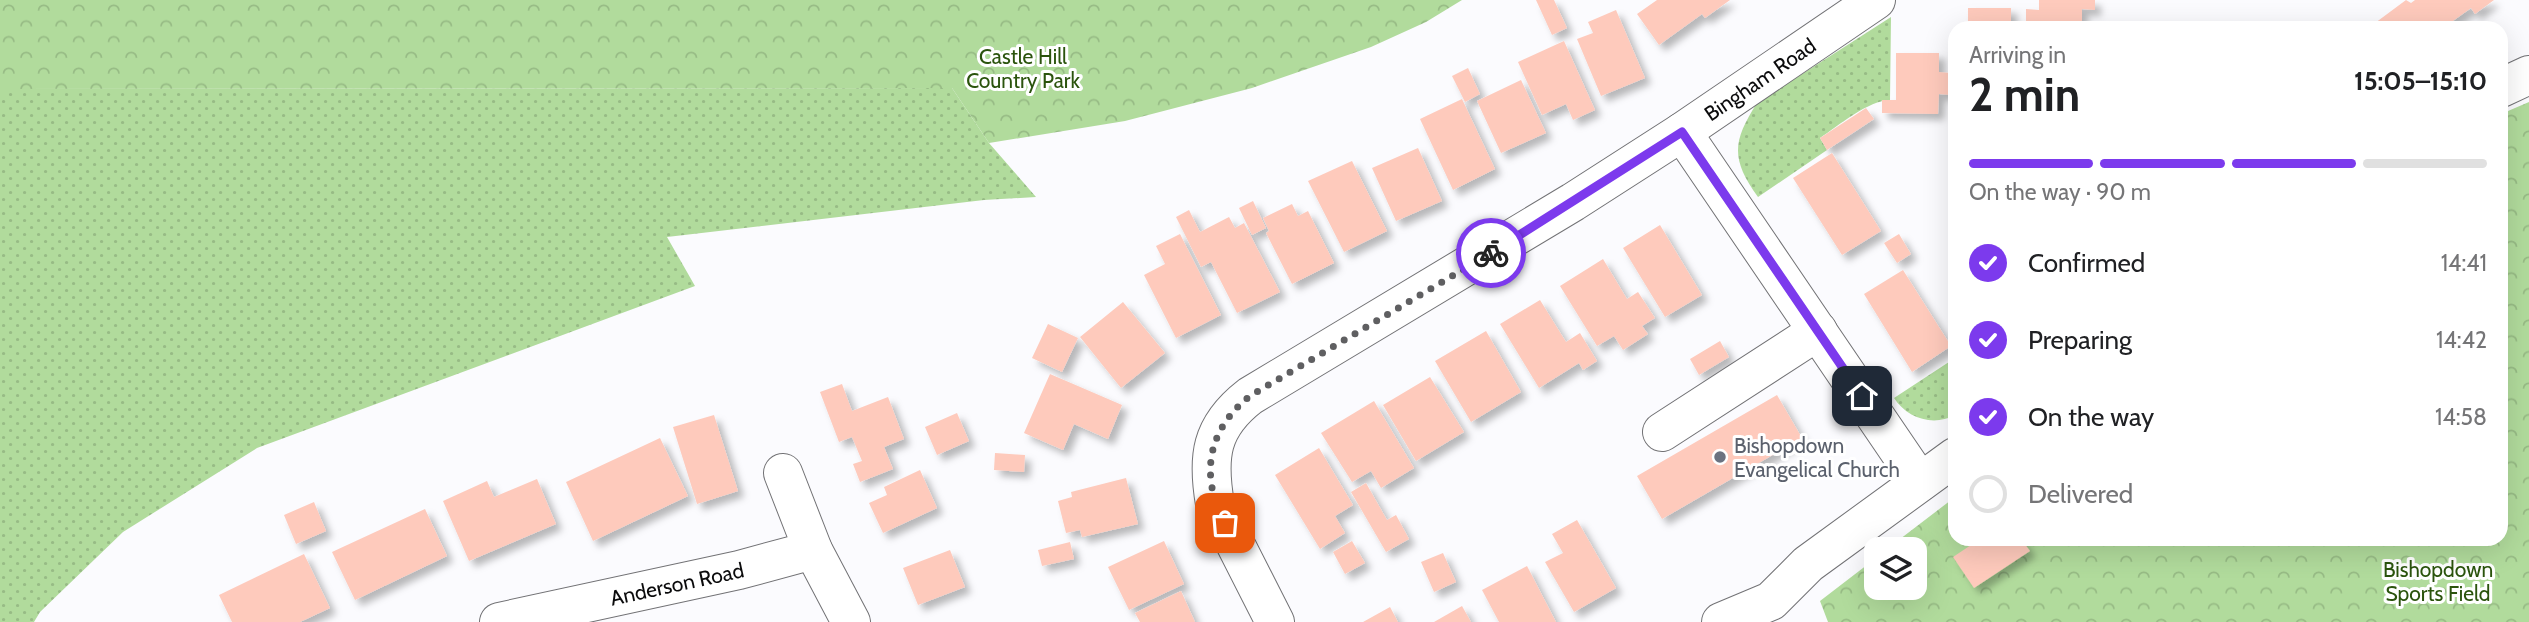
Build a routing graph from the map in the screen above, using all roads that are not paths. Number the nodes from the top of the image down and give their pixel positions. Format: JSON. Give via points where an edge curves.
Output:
{"nodes":[{"id":1,"x":1877,"y":0,"type":"edge"},
{"id":2,"x":2529,"y":75,"type":"edge"},
{"id":3,"x":2508,"y":85,"type":"edge"},
{"id":4,"x":1682,"y":132,"type":"junction"},
{"id":5,"x":1818,"y":331,"type":"junction"},
{"id":6,"x":1662,"y":432,"type":"dead end"},
{"id":7,"x":1948,"y":462,"type":"edge"},
{"id":8,"x":783,"y":473,"type":"dead end"},
{"id":9,"x":1920,"y":482,"type":"junction"},
{"id":10,"x":813,"y":550,"type":"junction"},
{"id":11,"x":1778,"y":611,"type":"edge"},
{"id":12,"x":499,"y":622,"type":"edge"},
{"id":13,"x":851,"y":622,"type":"edge"},
{"id":14,"x":1275,"y":622,"type":"edge"},
{"id":15,"x":1721,"y":622,"type":"edge"}],
"edges":[{"from":1,"to":4,"type":"street","name":"Bingham Road"},
{"from":2,"to":3,"type":"street"},
{"from":4,"to":5,"type":"street"},
{"from":4,"to":14,"type":"street","name":"Bingham Road","via":[[1250,396],[1225,420],[1212,450],[1215,504]]},
{"from":5,"to":6,"type":"street"},
{"from":5,"to":9,"type":"street"},
{"from":7,"to":9,"type":"street"},
{"from":8,"to":10,"type":"street"},
{"from":9,"to":11,"type":"street","via":[[1808,564]]},
{"from":10,"to":12,"type":"street","name":"Anderson Road"},
{"from":10,"to":13,"type":"street"},
{"from":11,"to":15,"type":"street"}]}
